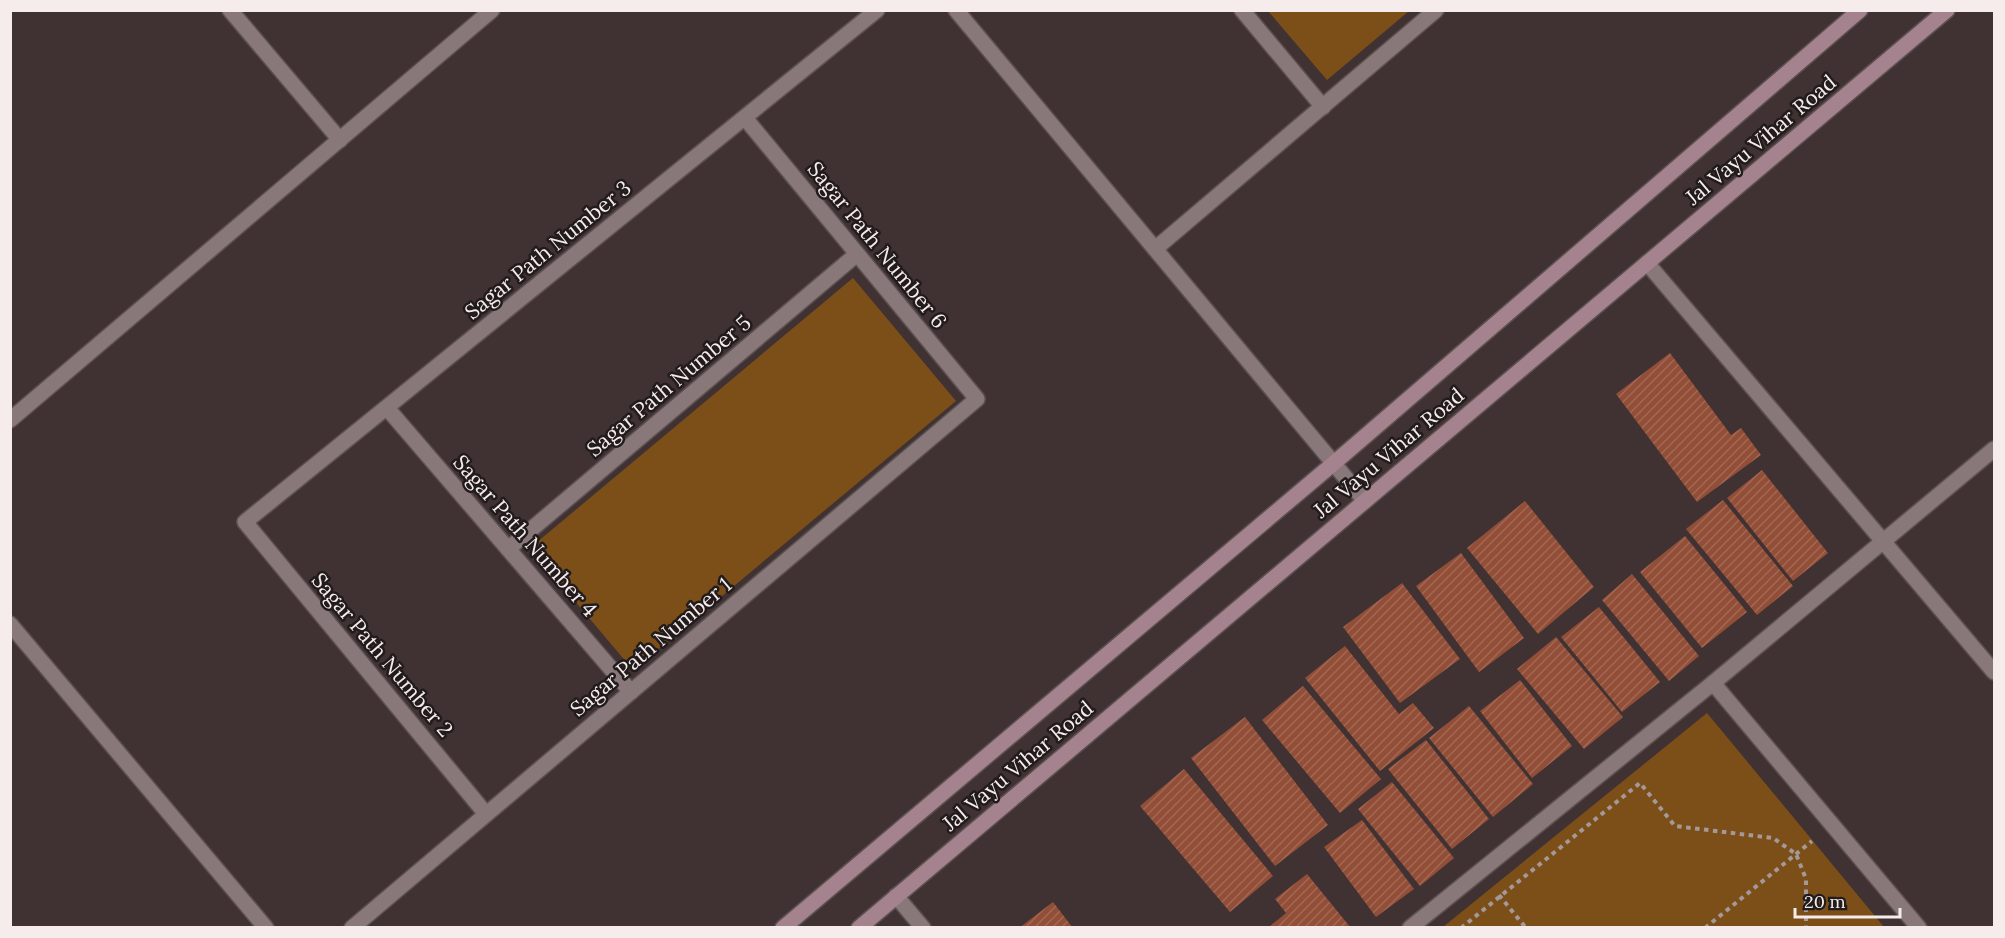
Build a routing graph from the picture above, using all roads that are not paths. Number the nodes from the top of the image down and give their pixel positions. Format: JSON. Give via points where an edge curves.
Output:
{"nodes":[{"id":1,"x":230,"y":10,"type":"edge"},
{"id":2,"x":492,"y":10,"type":"edge"},
{"id":3,"x":877,"y":10,"type":"edge"},
{"id":4,"x":956,"y":10,"type":"edge"},
{"id":5,"x":1242,"y":10,"type":"edge"},
{"id":6,"x":1436,"y":10,"type":"edge"},
{"id":7,"x":1860,"y":10,"type":"edge"},
{"id":8,"x":1947,"y":10,"type":"edge"},
{"id":9,"x":1323,"y":107,"type":"junction"},
{"id":10,"x":745,"y":118,"type":"junction"},
{"id":11,"x":340,"y":140,"type":"junction"},
{"id":12,"x":1155,"y":249,"type":"junction"},
{"id":13,"x":857,"y":254,"type":"junction"},
{"id":14,"x":1647,"y":263,"type":"junction"},
{"id":15,"x":977,"y":399,"type":"joint"},
{"id":16,"x":387,"y":408,"type":"junction"},
{"id":17,"x":10,"y":420,"type":"edge"},
{"id":18,"x":1995,"y":449,"type":"edge"},
{"id":19,"x":1334,"y":463,"type":"junction"},
{"id":20,"x":1365,"y":501,"type":"junction"},
{"id":21,"x":245,"y":522,"type":"joint"},
{"id":22,"x":1883,"y":541,"type":"junction"},
{"id":23,"x":508,"y":549,"type":"junction"},
{"id":24,"x":10,"y":624,"type":"edge"},
{"id":25,"x":1995,"y":672,"type":"edge"},
{"id":26,"x":1713,"y":683,"type":"junction"},
{"id":27,"x":631,"y":692,"type":"junction"},
{"id":28,"x":486,"y":814,"type":"junction"},
{"id":29,"x":896,"y":896,"type":"junction"},
{"id":30,"x":266,"y":927,"type":"edge"},
{"id":31,"x":352,"y":927,"type":"edge"},
{"id":32,"x":783,"y":927,"type":"edge"},
{"id":33,"x":858,"y":927,"type":"edge"},
{"id":34,"x":922,"y":927,"type":"edge"},
{"id":35,"x":1410,"y":927,"type":"edge"},
{"id":36,"x":1919,"y":927,"type":"edge"}],
"edges":[{"from":1,"to":11,"type":"street"},
{"from":2,"to":11,"type":"street"},
{"from":3,"to":10,"type":"street","name":"Sagar Path Number 3"},
{"from":4,"to":12,"type":"street"},
{"from":5,"to":9,"type":"street"},
{"from":6,"to":9,"type":"street"},
{"from":7,"to":19,"type":"street","name":"Jal Vayu Vihar Road"},
{"from":8,"to":14,"type":"street","name":"Jal Vayu Vihar Road"},
{"from":9,"to":12,"type":"street"},
{"from":10,"to":13,"type":"street","name":"Sagar Path Number 6"},
{"from":10,"to":16,"type":"street","name":"Sagar Path Number 3"},
{"from":11,"to":17,"type":"street"},
{"from":12,"to":19,"type":"street"},
{"from":13,"to":15,"type":"street","name":"Sagar Path Number 6"},
{"from":13,"to":23,"type":"street","name":"Sagar Path Number 5"},
{"from":14,"to":20,"type":"street","name":"Jal Vayu Vihar Road"},
{"from":14,"to":22,"type":"street"},
{"from":15,"to":27,"type":"street","name":"Sagar Path Number 1"},
{"from":16,"to":21,"type":"street","name":"Sagar Path Number 3"},
{"from":16,"to":23,"type":"street","name":"Sagar Path Number 4"},
{"from":18,"to":22,"type":"street"},
{"from":19,"to":20,"type":"street"},
{"from":19,"to":32,"type":"street","name":"Jal Vayu Vihar Road"},
{"from":20,"to":29,"type":"street","name":"Jal Vayu Vihar Road"},
{"from":21,"to":28,"type":"street","name":"Sagar Path Number 2"},
{"from":22,"to":25,"type":"street"},
{"from":22,"to":26,"type":"street"},
{"from":23,"to":27,"type":"street","name":"Sagar Path Number 4"},
{"from":24,"to":30,"type":"street"},
{"from":26,"to":35,"type":"street"},
{"from":26,"to":36,"type":"street"},
{"from":27,"to":28,"type":"street","name":"Sagar Path Number 1"},
{"from":28,"to":31,"type":"street","name":"Sagar Path Number 1"},
{"from":29,"to":33,"type":"street","name":"Jal Vayu Vihar Road"},
{"from":29,"to":34,"type":"street"}]}
